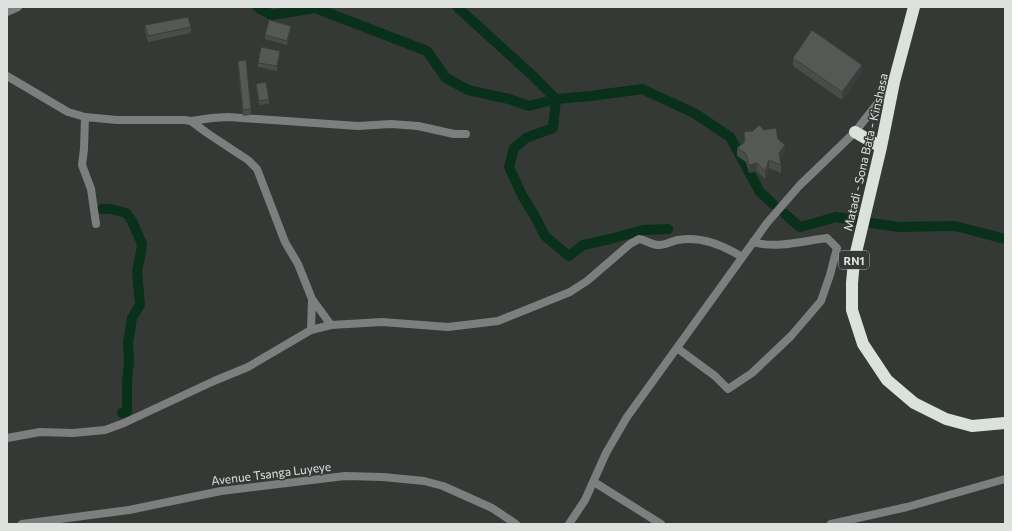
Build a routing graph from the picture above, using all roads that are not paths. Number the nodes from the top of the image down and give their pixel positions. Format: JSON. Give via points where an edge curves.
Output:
{"nodes":[{"id":1,"x":18,"y":7,"type":"edge"},
{"id":2,"x":914,"y":7,"type":"edge"},
{"id":3,"x":7,"y":12,"type":"edge"},
{"id":4,"x":7,"y":76,"type":"edge"},
{"id":5,"x":894,"y":82,"type":"junction"},
{"id":6,"x":85,"y":117,"type":"junction"},
{"id":7,"x":191,"y":121,"type":"junction"},
{"id":8,"x":855,"y":132,"type":"junction"},
{"id":9,"x":466,"y":134,"type":"dead end"},
{"id":10,"x":881,"y":147,"type":"junction"},
{"id":11,"x":96,"y":224,"type":"dead end"},
{"id":12,"x":753,"y":242,"type":"junction"},
{"id":13,"x":742,"y":257,"type":"junction"},
{"id":14,"x":312,"y":299,"type":"junction"},
{"id":15,"x":330,"y":325,"type":"junction"},
{"id":16,"x":311,"y":330,"type":"junction"},
{"id":17,"x":677,"y":348,"type":"junction"},
{"id":18,"x":1005,"y":423,"type":"edge"},
{"id":19,"x":7,"y":438,"type":"edge"},
{"id":20,"x":1005,"y":479,"type":"edge"},
{"id":21,"x":594,"y":482,"type":"junction"},
{"id":22,"x":22,"y":524,"type":"edge"},
{"id":23,"x":516,"y":524,"type":"edge"},
{"id":24,"x":569,"y":524,"type":"edge"},
{"id":25,"x":661,"y":524,"type":"edge"},
{"id":26,"x":831,"y":524,"type":"edge"}],
"edges":[{"from":1,"to":3,"type":"street"},
{"from":2,"to":5,"type":"highway","name":"Matadi - Sona Bata - Kinshasa","number":"RN1"},
{"from":4,"to":6,"type":"street","via":[[68,112]]},
{"from":5,"to":8,"type":"street"},
{"from":5,"to":10,"type":"highway","name":"Matadi - Sona Bata - Kinshasa","number":"RN1"},
{"from":6,"to":7,"type":"street"},
{"from":6,"to":11,"type":"street","via":[[82,164],[91,189]]},
{"from":7,"to":9,"type":"street","via":[[228,117],[358,126],[398,124]]},
{"from":7,"to":14,"type":"street","via":[[257,169],[285,242],[298,264]]},
{"from":8,"to":10,"type":"highway"},
{"from":8,"to":12,"type":"street","via":[[799,186]]},
{"from":10,"to":18,"type":"highway","name":"Matadi - Sona Bata - Kinshasa","number":"RN1","via":[[854,261],[852,310],[863,344],[887,380],[914,403],[946,419],[972,426]]},
{"from":12,"to":13,"type":"street"},
{"from":12,"to":17,"type":"street","via":[[763,245],[789,244],[827,238],[836,248],[821,301],[791,336],[752,373],[728,389]]},
{"from":13,"to":15,"type":"street","via":[[729,249],[691,239],[660,245],[639,240],[630,244],[587,281],[570,292],[498,321],[448,327],[382,322]]},
{"from":13,"to":17,"type":"street"},
{"from":14,"to":15,"type":"street"},
{"from":14,"to":16,"type":"street"},
{"from":15,"to":16,"type":"street"},
{"from":16,"to":19,"type":"street","via":[[248,366],[105,430],[73,433],[40,432]]},
{"from":17,"to":21,"type":"street","via":[[627,417],[606,453]]},
{"from":20,"to":26,"type":"street","via":[[908,507]]},
{"from":21,"to":24,"type":"street"},
{"from":21,"to":25,"type":"street"},
{"from":22,"to":23,"type":"street","name":"Avenue Tsanga Luyeye","via":[[129,510],[221,491],[345,476],[424,481],[443,486],[492,508]]}]}
